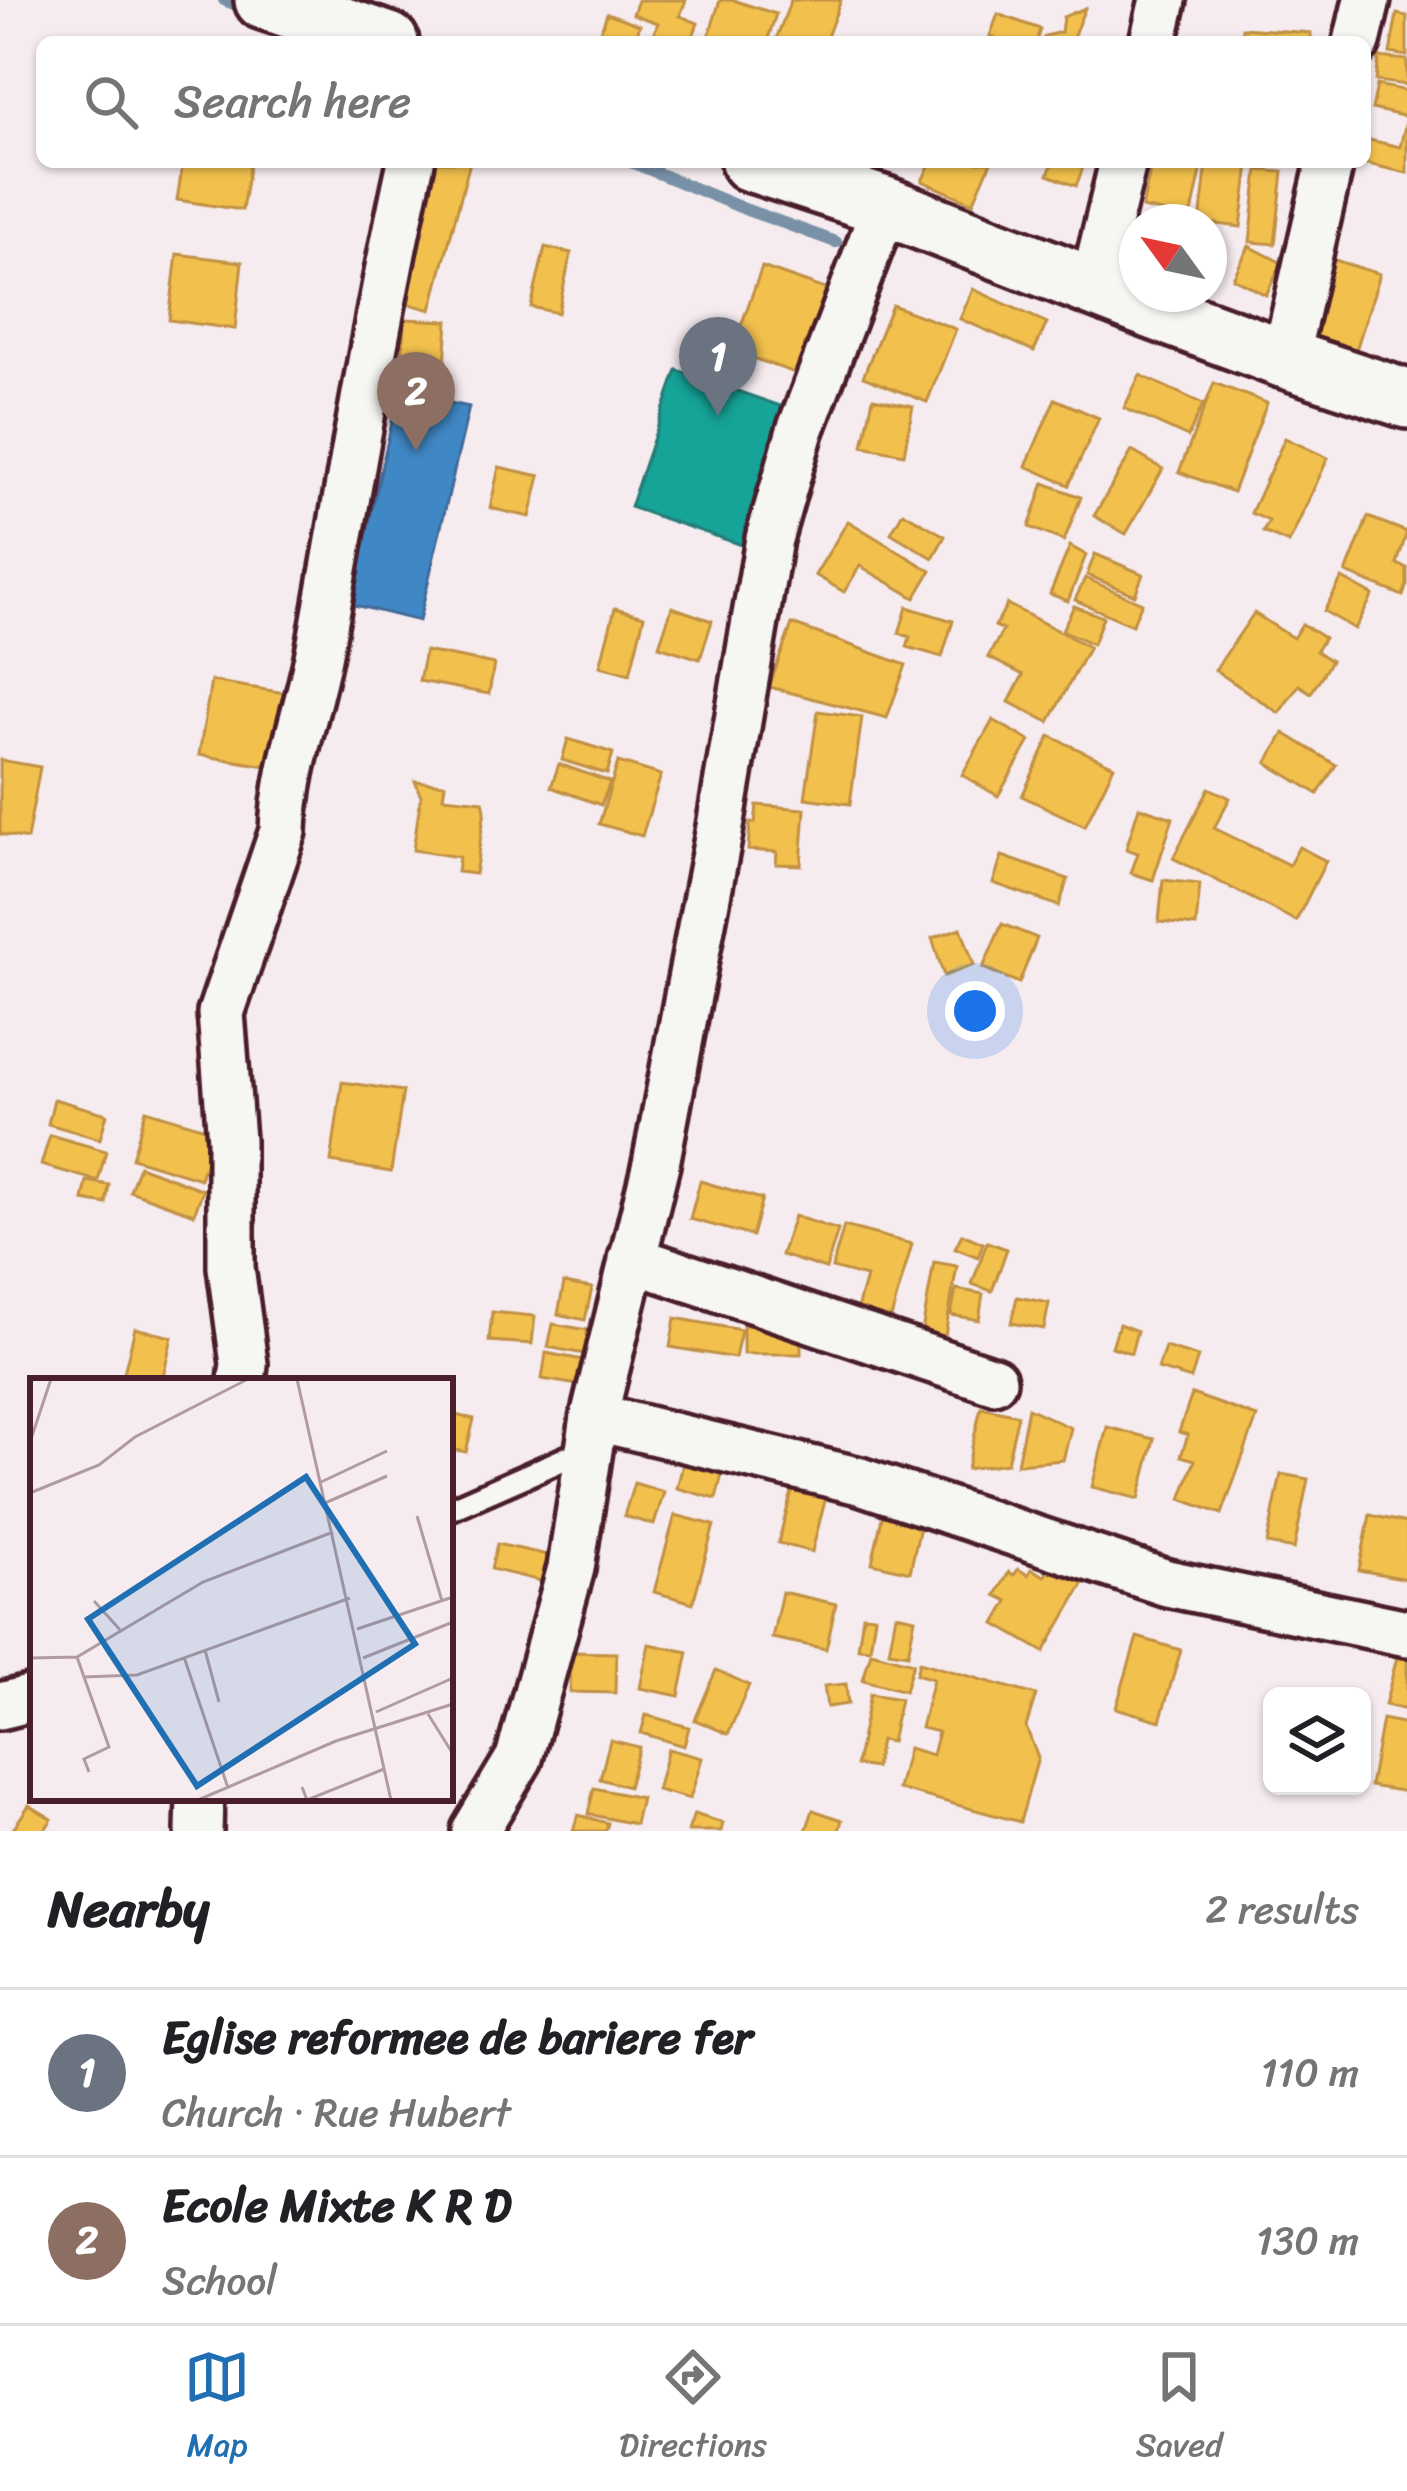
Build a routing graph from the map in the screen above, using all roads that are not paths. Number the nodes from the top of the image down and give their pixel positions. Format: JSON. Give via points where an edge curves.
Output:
{"nodes":[{"id":1,"x":264,"y":0,"type":"edge"},
{"id":2,"x":1163,"y":0,"type":"edge"},
{"id":3,"x":1367,"y":0,"type":"edge"},
{"id":4,"x":371,"y":36,"type":"edge"},
{"id":5,"x":1154,"y":36,"type":"edge"},
{"id":6,"x":1359,"y":36,"type":"edge"},
{"id":7,"x":410,"y":168,"type":"edge"},
{"id":8,"x":768,"y":168,"type":"edge"},
{"id":9,"x":1123,"y":168,"type":"edge"},
{"id":10,"x":1329,"y":168,"type":"edge"},
{"id":11,"x":885,"y":206,"type":"junction"},
{"id":12,"x":1093,"y":287,"type":"junction"},
{"id":13,"x":1285,"y":359,"type":"junction"},
{"id":14,"x":1407,"y":399,"type":"edge"},
{"id":15,"x":632,"y":1258,"type":"junction"},
{"id":16,"x":242,"y":1378,"type":"edge"},
{"id":17,"x":993,"y":1380,"type":"dead end"},
{"id":18,"x":592,"y":1432,"type":"junction"},
{"id":19,"x":453,"y":1507,"type":"edge"},
{"id":20,"x":1407,"y":1633,"type":"edge"},
{"id":21,"x":30,"y":1699,"type":"edge"},
{"id":22,"x":0,"y":1706,"type":"edge"},
{"id":23,"x":475,"y":1831,"type":"edge"}],
"edges":[{"from":1,"to":4,"type":"street"},
{"from":2,"to":5,"type":"street"},
{"from":3,"to":6,"type":"street"},
{"from":7,"to":16,"type":"street","via":[[283,832],[221,1013]]},
{"from":8,"to":11,"type":"street"},
{"from":9,"to":12,"type":"street"},
{"from":10,"to":13,"type":"street"},
{"from":11,"to":12,"type":"street"},
{"from":11,"to":15,"type":"street","via":[[800,431],[763,565],[719,833]]},
{"from":12,"to":13,"type":"street"},
{"from":13,"to":14,"type":"street"},
{"from":15,"to":17,"type":"street"},
{"from":15,"to":18,"type":"street"},
{"from":18,"to":19,"type":"lane"},
{"from":18,"to":20,"type":"street","via":[[860,1481],[1167,1583]]},
{"from":18,"to":23,"type":"street","via":[[571,1568],[519,1758]]},
{"from":21,"to":22,"type":"street"}]}
